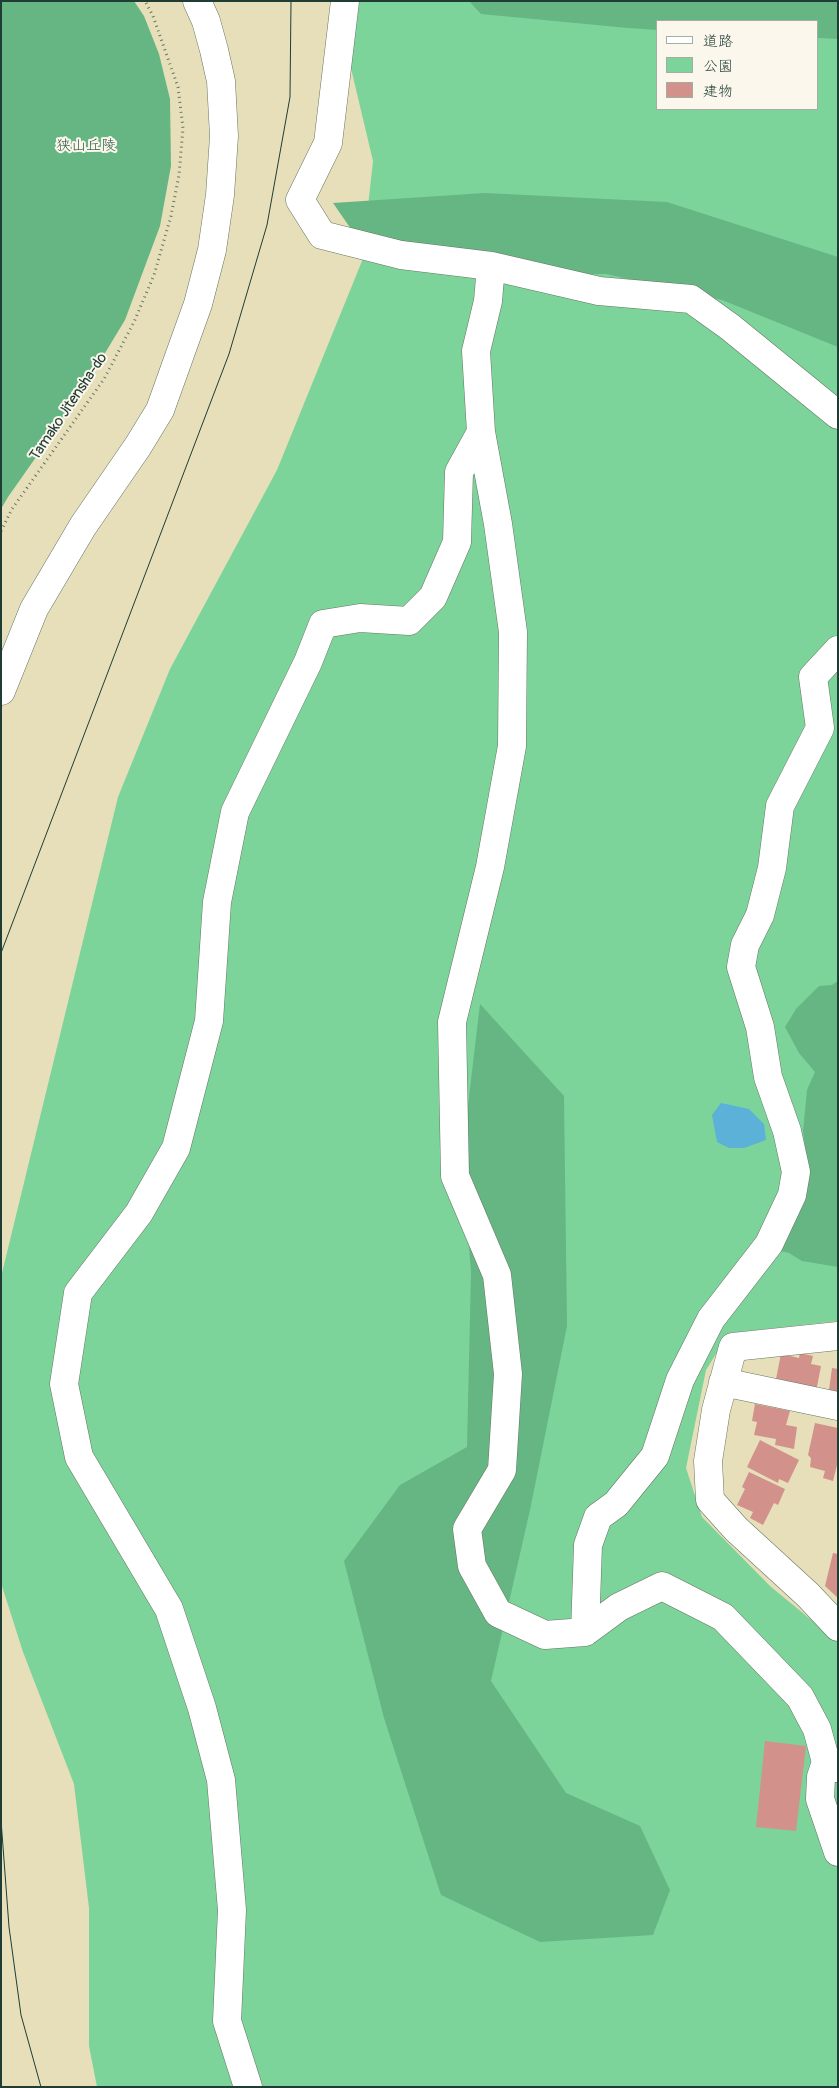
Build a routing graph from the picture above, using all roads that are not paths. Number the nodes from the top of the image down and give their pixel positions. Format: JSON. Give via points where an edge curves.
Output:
{"nodes":[{"id":1,"x":197,"y":1,"type":"edge"},
{"id":2,"x":345,"y":1,"type":"edge"},
{"id":3,"x":491,"y":266,"type":"junction"},
{"id":4,"x":838,"y":415,"type":"edge"},
{"id":5,"x":481,"y":432,"type":"junction"},
{"id":6,"x":838,"y":650,"type":"edge"},
{"id":7,"x":1,"y":691,"type":"edge"},
{"id":8,"x":838,"y":1336,"type":"edge"},
{"id":9,"x":723,"y":1382,"type":"junction"},
{"id":10,"x":838,"y":1406,"type":"edge"},
{"id":11,"x":838,"y":1628,"type":"edge"},
{"id":12,"x":585,"y":1632,"type":"junction"},
{"id":13,"x":832,"y":1765,"type":"edge"},
{"id":14,"x":833,"y":1823,"type":"edge"},
{"id":15,"x":838,"y":1852,"type":"edge"},
{"id":16,"x":248,"y":2087,"type":"edge"}],
"edges":[{"from":1,"to":7,"type":"street","via":[[206,21],[221,82],[224,136],[212,250],[198,304],[160,410],[83,526],[34,609]]},
{"from":2,"to":3,"type":"street","via":[[328,144],[300,200],[322,234],[401,256]]},
{"from":3,"to":4,"type":"street","via":[[599,292],[691,299]]},
{"from":3,"to":5,"type":"street","via":[[488,301],[476,351]]},
{"from":5,"to":12,"type":"street","via":[[513,632],[512,746],[490,868],[452,1022],[455,1176],[497,1276],[508,1374],[502,1470],[467,1529],[472,1566],[498,1613],[545,1635]]},
{"from":5,"to":16,"type":"street","via":[[459,472],[457,542],[433,596],[409,622],[360,618],[323,624],[308,662],[235,812],[217,902],[209,1021],[176,1148],[139,1213],[78,1293],[64,1384],[79,1457],[169,1609],[202,1708],[221,1780],[232,1910],[227,2021]]},
{"from":6,"to":12,"type":"street","via":[[813,677],[820,728],[780,806],[772,868],[760,915],[745,945],[741,967],[760,1026],[768,1077],[787,1131],[796,1172],[792,1195],[769,1244],[711,1319],[680,1380],[655,1456],[616,1504],[598,1517],[588,1545]]},
{"from":8,"to":9,"type":"street","via":[[733,1347]]},
{"from":9,"to":10,"type":"street"},
{"from":9,"to":11,"type":"street","via":[[708,1461],[710,1500]]},
{"from":12,"to":13,"type":"street","via":[[620,1607],[662,1586],[723,1617],[800,1697]]},
{"from":13,"to":14,"type":"street","via":[[821,1776],[820,1799]]},
{"from":14,"to":15,"type":"street"}]}
